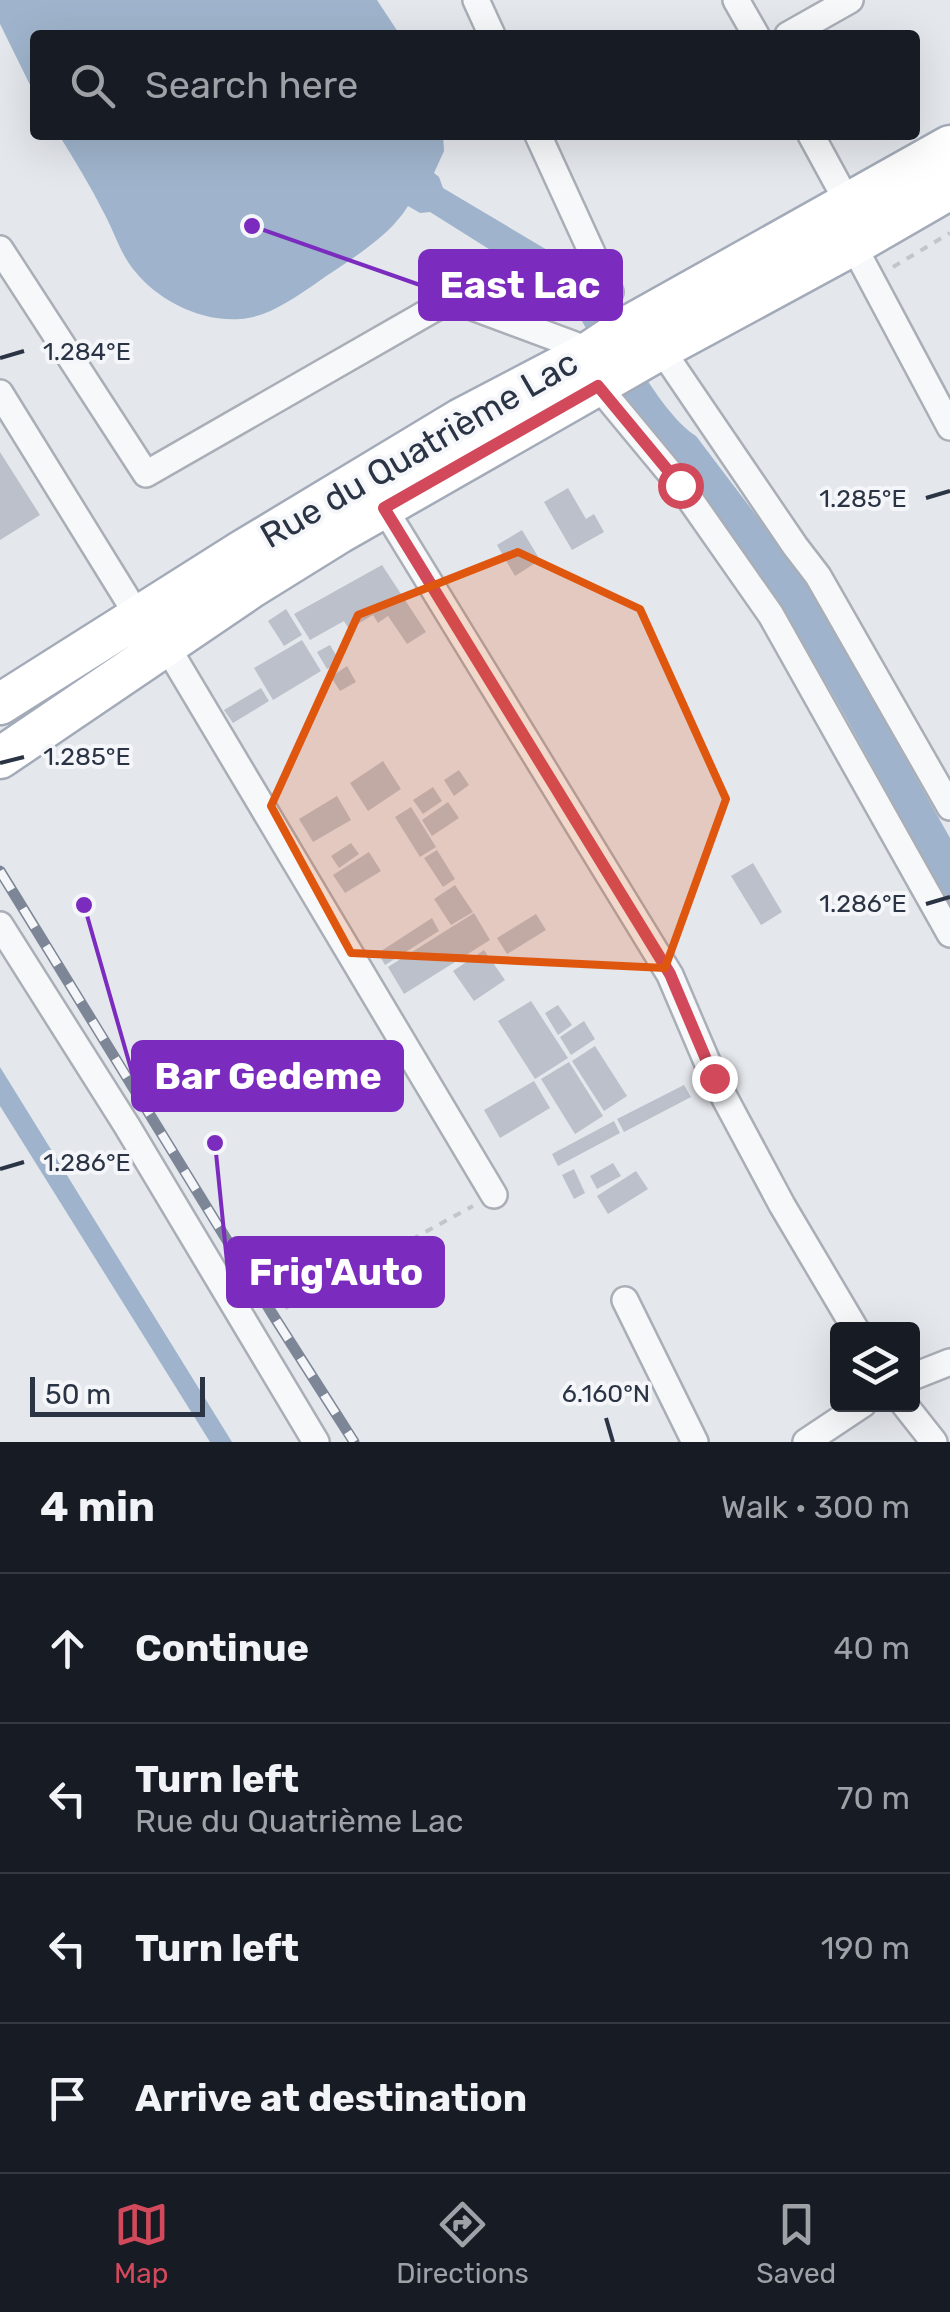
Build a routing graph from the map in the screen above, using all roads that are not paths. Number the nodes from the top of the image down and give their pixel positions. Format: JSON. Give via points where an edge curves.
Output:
{"nodes":[{"id":1,"x":476,"y":0,"type":"edge"},
{"id":2,"x":736,"y":0,"type":"edge"},
{"id":3,"x":850,"y":0,"type":"edge"},
{"id":4,"x":490,"y":30,"type":"edge"},
{"id":5,"x":753,"y":30,"type":"edge"},
{"id":6,"x":797,"y":30,"type":"edge"},
{"id":7,"x":540,"y":140,"type":"edge"},
{"id":8,"x":814,"y":140,"type":"edge"},
{"id":9,"x":950,"y":146,"type":"edge"},
{"id":10,"x":950,"y":188,"type":"edge"},
{"id":11,"x":848,"y":203,"type":"junction"},
{"id":12,"x":0,"y":248,"type":"edge"},
{"id":13,"x":863,"y":262,"type":"junction"},
{"id":14,"x":610,"y":292,"type":"dead end"},
{"id":15,"x":661,"y":349,"type":"junction"},
{"id":16,"x":594,"y":368,"type":"junction"},
{"id":17,"x":0,"y":393,"type":"edge"},
{"id":18,"x":950,"y":427,"type":"edge"},
{"id":19,"x":384,"y":508,"type":"junction"},
{"id":20,"x":152,"y":632,"type":"junction"},
{"id":21,"x":0,"y":704,"type":"edge"},
{"id":22,"x":0,"y":758,"type":"edge"},
{"id":23,"x":950,"y":807,"type":"edge"},
{"id":24,"x":0,"y":926,"type":"edge"},
{"id":25,"x":950,"y":934,"type":"edge"},
{"id":26,"x":494,"y":1194,"type":"road end"},
{"id":27,"x":625,"y":1300,"type":"dead end"},
{"id":28,"x":851,"y":1322,"type":"edge"},
{"id":29,"x":950,"y":1362,"type":"edge"},
{"id":30,"x":920,"y":1375,"type":"edge"},
{"id":31,"x":851,"y":1412,"type":"edge"},
{"id":32,"x":910,"y":1412,"type":"edge"},
{"id":33,"x":316,"y":1442,"type":"edge"},
{"id":34,"x":695,"y":1442,"type":"edge"},
{"id":35,"x":806,"y":1442,"type":"edge"},
{"id":36,"x":934,"y":1442,"type":"edge"}],
"edges":[{"from":1,"to":4,"type":"street"},
{"from":2,"to":5,"type":"street"},
{"from":3,"to":6,"type":"street"},
{"from":7,"to":14,"type":"street"},
{"from":8,"to":11,"type":"street"},
{"from":9,"to":11,"type":"main road","name":"Rue du Quatrième Lac"},
{"from":10,"to":13,"type":"main road","name":"Rue du Quatrième Lac"},
{"from":11,"to":16,"type":"main road","name":"Rue du Quatrième Lac","via":[[627,327]]},
{"from":12,"to":16,"type":"street","via":[[146,474],[452,299]]},
{"from":13,"to":15,"type":"main road","name":"Rue du Quatrième Lac"},
{"from":13,"to":18,"type":"street"},
{"from":15,"to":16,"type":"main road","name":"Rue du Quatrième Lac"},
{"from":15,"to":23,"type":"street","via":[[818,576]]},
{"from":16,"to":19,"type":"main road","name":"Rue du Quatrième Lac"},
{"from":16,"to":20,"type":"main road","name":"Rue du Quatrième Lac","via":[[444,429],[242,551]]},
{"from":16,"to":25,"type":"street","via":[[771,616]]},
{"from":17,"to":20,"type":"street"},
{"from":19,"to":20,"type":"main road","name":"Rue du Quatrième Lac","via":[[252,586]]},
{"from":19,"to":28,"type":"street","via":[[670,974],[714,1078]]},
{"from":20,"to":21,"type":"main road","name":"Rue du Quatrième Lac"},
{"from":20,"to":22,"type":"main road","name":"Rue du Quatrième Lac"},
{"from":20,"to":26,"type":"street"},
{"from":24,"to":33,"type":"street"},
{"from":27,"to":34,"type":"street"},
{"from":29,"to":30,"type":"street"},
{"from":31,"to":35,"type":"street"},
{"from":32,"to":36,"type":"street"}]}
